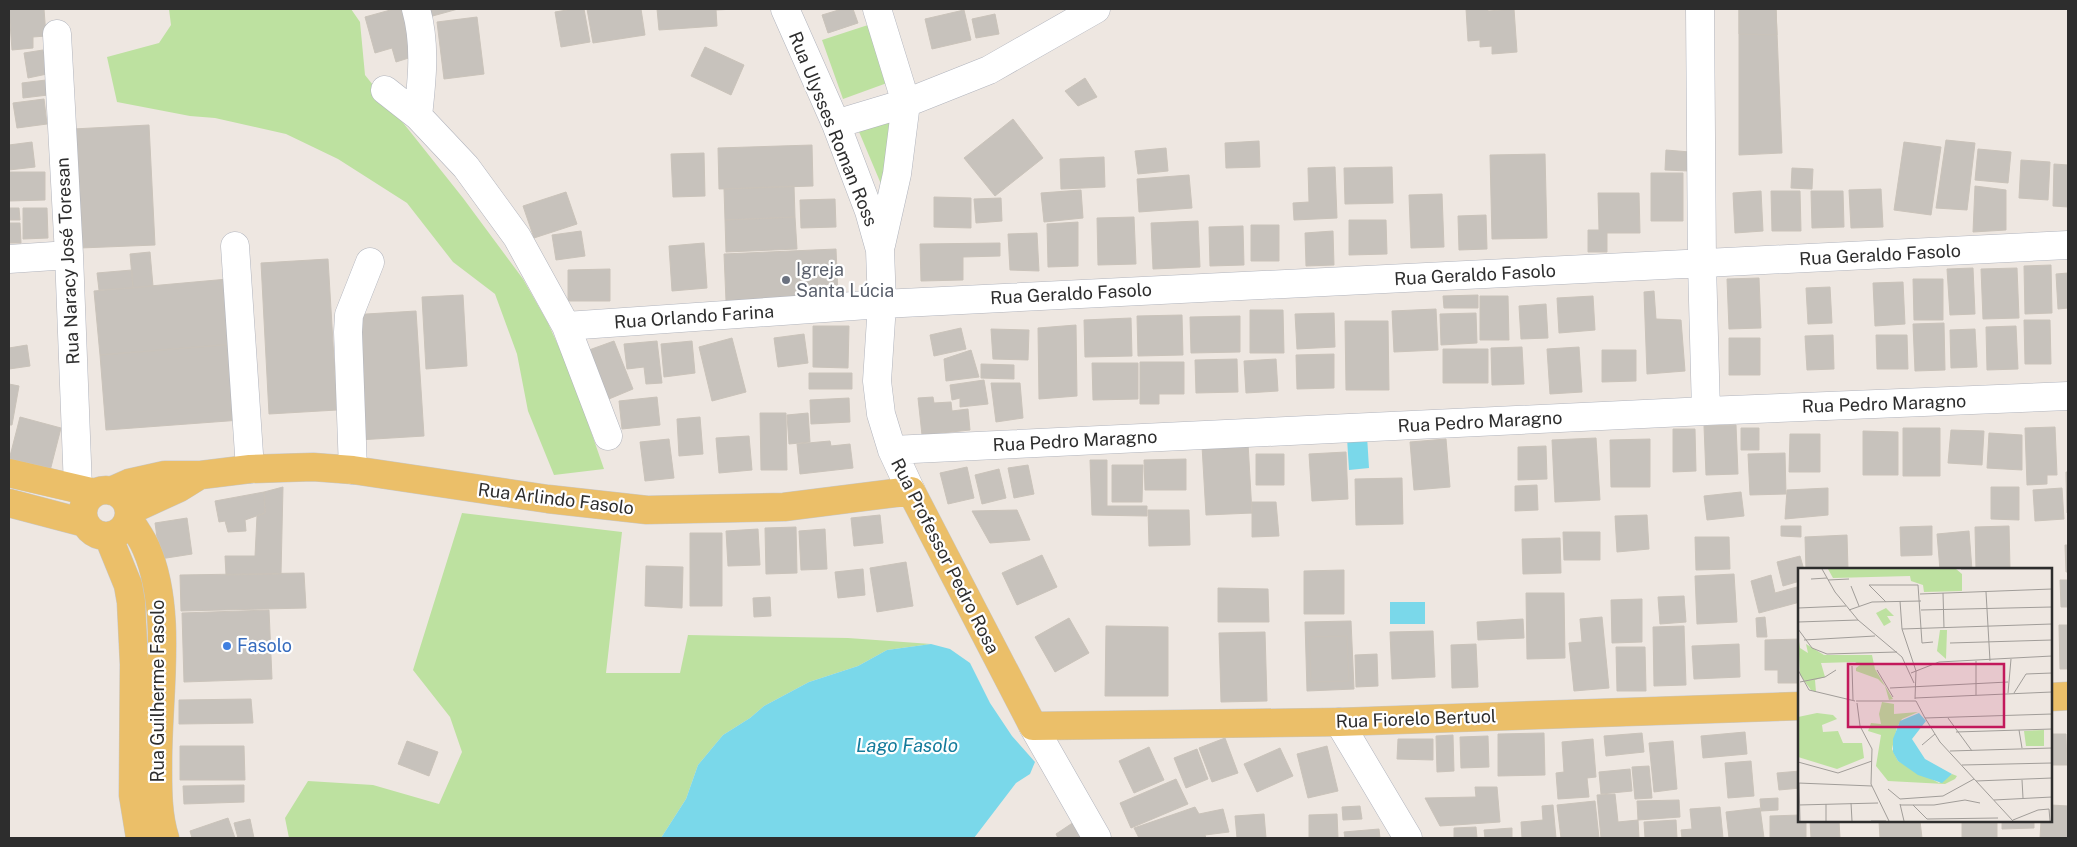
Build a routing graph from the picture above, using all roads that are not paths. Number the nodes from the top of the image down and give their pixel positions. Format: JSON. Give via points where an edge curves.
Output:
{"nodes":[{"id":1,"x":416,"y":9,"type":"edge"},
{"id":2,"x":785,"y":9,"type":"edge"},
{"id":3,"x":877,"y":9,"type":"edge"},
{"id":4,"x":1096,"y":9,"type":"edge"},
{"id":5,"x":1700,"y":9,"type":"edge"},
{"id":6,"x":57,"y":34,"type":"dead end"},
{"id":7,"x":385,"y":90,"type":"dead end"},
{"id":8,"x":906,"y":103,"type":"junction"},
{"id":9,"x":418,"y":116,"type":"junction"},
{"id":10,"x":836,"y":124,"type":"junction"},
{"id":11,"x":2068,"y":245,"type":"edge"},
{"id":12,"x":235,"y":246,"type":"dead end"},
{"id":13,"x":880,"y":250,"type":"junction"},
{"id":14,"x":69,"y":255,"type":"junction"},
{"id":15,"x":9,"y":259,"type":"edge"},
{"id":16,"x":370,"y":262,"type":"dead end"},
{"id":17,"x":1702,"y":264,"type":"junction"},
{"id":18,"x":882,"y":304,"type":"junction"},
{"id":19,"x":566,"y":326,"type":"junction"},
{"id":20,"x":2068,"y":396,"type":"edge"},
{"id":21,"x":1706,"y":411,"type":"junction"},
{"id":22,"x":608,"y":436,"type":"dead end"},
{"id":23,"x":892,"y":450,"type":"junction"},
{"id":24,"x":250,"y":469,"type":"junction"},
{"id":25,"x":353,"y":470,"type":"junction"},
{"id":26,"x":9,"y":473,"type":"edge"},
{"id":27,"x":201,"y":475,"type":"junction"},
{"id":28,"x":95,"y":491,"type":"junction"},
{"id":29,"x":911,"y":491,"type":"junction"},
{"id":30,"x":9,"y":504,"type":"edge"},
{"id":31,"x":129,"y":515,"type":"junction"},
{"id":32,"x":85,"y":523,"type":"junction"},
{"id":33,"x":108,"y":536,"type":"junction"},
{"id":34,"x":2068,"y":696,"type":"edge"},
{"id":35,"x":2052,"y":697,"type":"edge"},
{"id":36,"x":1798,"y":706,"type":"edge"},
{"id":37,"x":1339,"y":722,"type":"junction"},
{"id":38,"x":1033,"y":726,"type":"junction"},
{"id":39,"x":140,"y":838,"type":"edge"},
{"id":40,"x":165,"y":838,"type":"edge"},
{"id":41,"x":1097,"y":838,"type":"edge"},
{"id":42,"x":1408,"y":838,"type":"edge"}],
"edges":[{"from":1,"to":9,"type":"street","via":[[423,76]]},
{"from":2,"to":10,"type":"street","name":"Rua Ulysses Roman Ross"},
{"from":3,"to":8,"type":"street"},
{"from":4,"to":8,"type":"street","via":[[989,70]]},
{"from":5,"to":17,"type":"street"},
{"from":6,"to":14,"type":"street","name":"Rua Naracy José Toresan"},
{"from":7,"to":9,"type":"street"},
{"from":8,"to":10,"type":"street"},
{"from":8,"to":13,"type":"street","via":[[897,174]]},
{"from":9,"to":19,"type":"street","via":[[466,167],[517,237]]},
{"from":10,"to":13,"type":"street","name":"Rua Ulysses Roman Ross","via":[[869,210]]},
{"from":11,"to":17,"type":"street","name":"Rua Geraldo Fasolo"},
{"from":12,"to":24,"type":"street"},
{"from":13,"to":18,"type":"street","name":"Rua Professor Pedro Rosa"},
{"from":14,"to":15,"type":"street"},
{"from":14,"to":28,"type":"street","name":"Rua Naracy José Toresan"},
{"from":16,"to":25,"type":"street","via":[[349,315]]},
{"from":17,"to":18,"type":"street","name":"Rua Geraldo Fasolo"},
{"from":17,"to":21,"type":"street"},
{"from":18,"to":19,"type":"street","name":"Rua Orlando Farina"},
{"from":18,"to":23,"type":"street","name":"Rua Professor Pedro Rosa","via":[[876,381],[881,414]]},
{"from":19,"to":22,"type":"street"},
{"from":20,"to":21,"type":"street","name":"Rua Pedro Maragno"},
{"from":21,"to":23,"type":"street","name":"Rua Pedro Maragno"},
{"from":23,"to":29,"type":"street","name":"Rua Professor Pedro Rosa"},
{"from":24,"to":25,"type":"main road","name":"Rua Arlindo Fasolo","via":[[313,467]]},
{"from":24,"to":27,"type":"main road","name":"Rua Arlindo Fasolo"},
{"from":25,"to":29,"type":"main road","name":"Rua Arlindo Fasolo","via":[[647,510],[784,508]]},
{"from":26,"to":28,"type":"main road"},
{"from":27,"to":28,"type":"main road","name":"Rua Arlindo Fasolo","via":[[147,478]]},
{"from":27,"to":31,"type":"main road"},
{"from":28,"to":31,"type":"main road","via":[[124,498]]},
{"from":28,"to":32,"type":"main road","via":[[84,506]]},
{"from":29,"to":38,"type":"main road","name":"Rua Professor Pedro Rosa"},
{"from":30,"to":32,"type":"main road"},
{"from":31,"to":33,"type":"main road","via":[[126,526]]},
{"from":31,"to":40,"type":"main road","name":"Rua Guilherme Fasolo","via":[[146,548],[158,590],[162,627],[158,792]]},
{"from":32,"to":33,"type":"main road","via":[[94,533]]},
{"from":33,"to":39,"type":"main road","name":"Rua Guilherme Fasolo","via":[[128,585],[131,602],[133,795]]},
{"from":34,"to":35,"type":"main road"},
{"from":36,"to":37,"type":"main road","name":"Rua Fiorelo Bertuol"},
{"from":37,"to":38,"type":"main road","name":"Rua Fiorelo Bertuol"},
{"from":37,"to":42,"type":"street"},
{"from":38,"to":41,"type":"street","name":"Rua Professor Pedro Rosa"}]}
